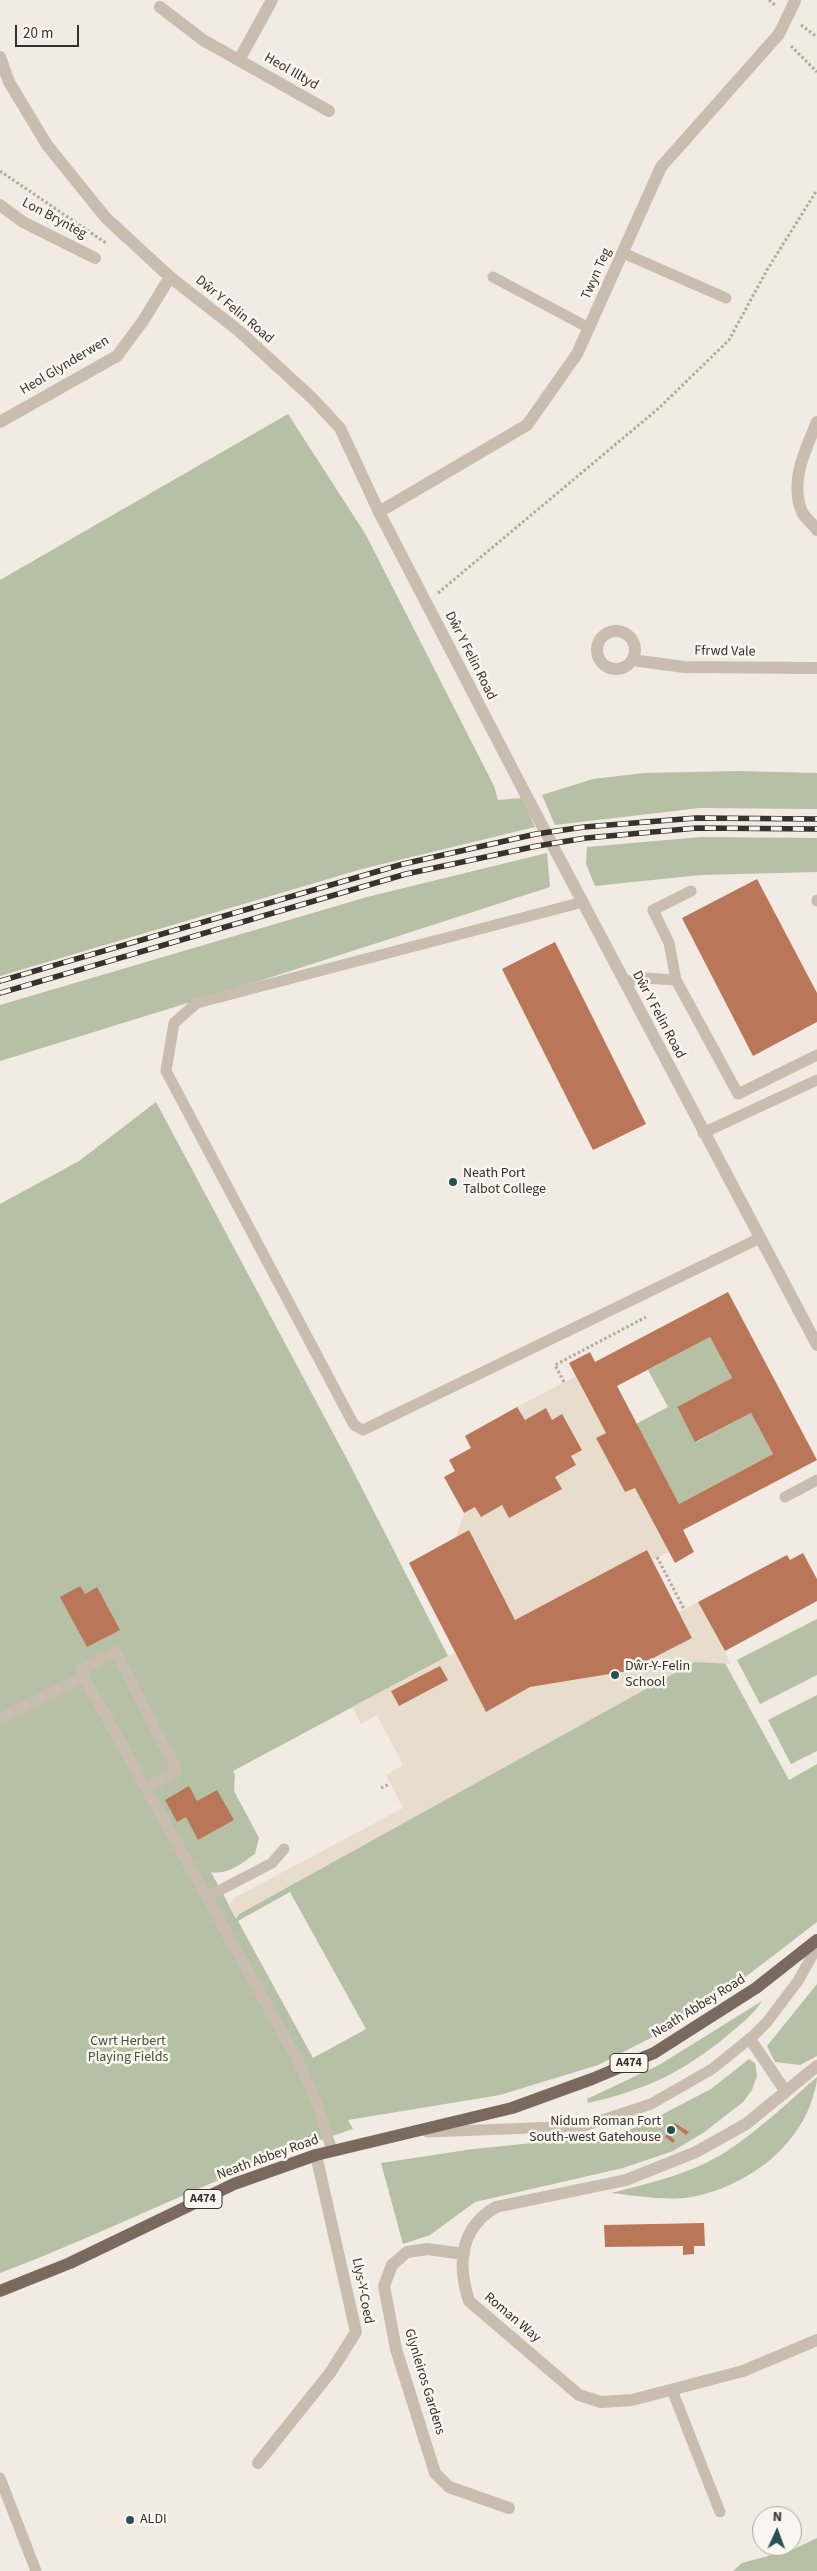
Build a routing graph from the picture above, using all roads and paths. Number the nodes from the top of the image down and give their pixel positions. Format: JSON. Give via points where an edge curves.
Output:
{"nodes":[{"id":1,"x":272,"y":0,"type":"edge"},
{"id":2,"x":795,"y":0,"type":"edge"},
{"id":3,"x":160,"y":7,"type":"dead end"},
{"id":4,"x":779,"y":34,"type":"junction"},
{"id":5,"x":0,"y":57,"type":"edge"},
{"id":6,"x":239,"y":60,"type":"junction"},
{"id":7,"x":817,"y":72,"type":"edge"},
{"id":8,"x":329,"y":111,"type":"dead end"},
{"id":9,"x":0,"y":171,"type":"edge"},
{"id":10,"x":817,"y":190,"type":"edge"},
{"id":11,"x":0,"y":205,"type":"edge"},
{"id":12,"x":108,"y":244,"type":"dead end"},
{"id":13,"x":623,"y":253,"type":"junction"},
{"id":14,"x":95,"y":258,"type":"dead end"},
{"id":15,"x":170,"y":277,"type":"junction"},
{"id":16,"x":493,"y":277,"type":"dead end"},
{"id":17,"x":726,"y":298,"type":"dead end"},
{"id":18,"x":589,"y":328,"type":"junction"},
{"id":19,"x":0,"y":422,"type":"edge"},
{"id":20,"x":817,"y":422,"type":"edge"},
{"id":21,"x":379,"y":512,"type":"junction"},
{"id":22,"x":817,"y":530,"type":"edge"},
{"id":23,"x":426,"y":603,"type":"junction"},
{"id":24,"x":632,"y":660,"type":"dead end"},
{"id":25,"x":817,"y":668,"type":"edge"},
{"id":26,"x":691,"y":892,"type":"dead end"},
{"id":27,"x":583,"y":902,"type":"junction"},
{"id":28,"x":676,"y":980,"type":"junction"},
{"id":29,"x":624,"y":982,"type":"junction"},
{"id":30,"x":817,"y":1055,"type":"edge"},
{"id":31,"x":817,"y":1080,"type":"edge"},
{"id":32,"x":703,"y":1133,"type":"junction"},
{"id":33,"x":760,"y":1238,"type":"junction"},
{"id":34,"x":646,"y":1317,"type":"dead end"},
{"id":35,"x":817,"y":1345,"type":"edge"},
{"id":36,"x":564,"y":1382,"type":"dead end"},
{"id":37,"x":817,"y":1480,"type":"edge"},
{"id":38,"x":785,"y":1497,"type":"dead end"},
{"id":39,"x":658,"y":1557,"type":"dead end"},
{"id":40,"x":684,"y":1609,"type":"dead end"},
{"id":41,"x":84,"y":1677,"type":"junction"},
{"id":42,"x":0,"y":1719,"type":"edge"},
{"id":43,"x":390,"y":1784,"type":"dead end"},
{"id":44,"x":145,"y":1787,"type":"junction"},
{"id":45,"x":381,"y":1788,"type":"dead end"},
{"id":46,"x":284,"y":1849,"type":"dead end"},
{"id":47,"x":207,"y":1897,"type":"junction"},
{"id":48,"x":817,"y":1940,"type":"edge"},
{"id":49,"x":817,"y":1947,"type":"edge"},
{"id":50,"x":750,"y":2039,"type":"junction"},
{"id":51,"x":817,"y":2066,"type":"edge"},
{"id":52,"x":786,"y":2092,"type":"junction"},
{"id":53,"x":415,"y":2132,"type":"junction"},
{"id":54,"x":332,"y":2151,"type":"junction"},
{"id":55,"x":316,"y":2155,"type":"junction"},
{"id":56,"x":464,"y":2254,"type":"junction"},
{"id":57,"x":0,"y":2291,"type":"edge"},
{"id":58,"x":817,"y":2340,"type":"edge"},
{"id":59,"x":672,"y":2390,"type":"junction"},
{"id":60,"x":258,"y":2463,"type":"dead end"},
{"id":61,"x":0,"y":2478,"type":"edge"},
{"id":62,"x":510,"y":2508,"type":"dead end"},
{"id":63,"x":720,"y":2512,"type":"dead end"},
{"id":64,"x":36,"y":2571,"type":"edge"}],
"edges":[{"from":1,"to":6,"type":"street"},
{"from":2,"to":4,"type":"street","name":"Twyn Teg"},
{"from":3,"to":6,"type":"street","name":"Heol Illtyd","via":[[203,40]]},
{"from":4,"to":7,"type":"path"},
{"from":4,"to":13,"type":"street","name":"Twyn Teg","via":[[661,167]]},
{"from":5,"to":15,"type":"street","name":"Dŵr Y Felin Road","via":[[9,82],[47,145],[106,218]]},
{"from":6,"to":8,"type":"street","name":"Heol Illtyd"},
{"from":9,"to":12,"type":"path"},
{"from":10,"to":23,"type":"path","via":[[767,270],[729,340],[659,408]]},
{"from":11,"to":14,"type":"street","name":"Lon Brynteg","via":[[23,222]]},
{"from":13,"to":17,"type":"lane"},
{"from":13,"to":18,"type":"street","name":"Twyn Teg"},
{"from":15,"to":19,"type":"street","name":"Heol Glynderwen","via":[[117,356]]},
{"from":15,"to":21,"type":"street","name":"Dŵr Y Felin Road","via":[[239,331],[340,428]]},
{"from":16,"to":18,"type":"lane"},
{"from":18,"to":21,"type":"street","name":"Twyn Teg","via":[[577,354],[527,425]]},
{"from":20,"to":22,"type":"street","via":[[800,462],[798,488],[802,512]]},
{"from":21,"to":23,"type":"street","name":"Dŵr Y Felin Road"},
{"from":23,"to":27,"type":"street","name":"Dŵr Y Felin Road"},
{"from":24,"to":25,"type":"street","name":"Ffrwd Vale","via":[[684,667]]},
{"from":26,"to":28,"type":"lane","via":[[653,910],[669,943]]},
{"from":27,"to":29,"type":"street","name":"Dŵr Y Felin Road"},
{"from":27,"to":33,"type":"lane","via":[[197,1003],[174,1023],[166,1071],[354,1425],[363,1430]]},
{"from":28,"to":29,"type":"lane","via":[[644,978]]},
{"from":28,"to":30,"type":"lane","via":[[738,1094]]},
{"from":29,"to":32,"type":"street","name":"Dŵr Y Felin Road"},
{"from":31,"to":32,"type":"lane"},
{"from":32,"to":33,"type":"street","name":"Dŵr Y Felin Road"},
{"from":33,"to":35,"type":"street","name":"Dŵr Y Felin Road"},
{"from":34,"to":36,"type":"path","via":[[555,1365]]},
{"from":37,"to":38,"type":"lane"},
{"from":39,"to":40,"type":"path"},
{"from":41,"to":42,"type":"lane"},
{"from":41,"to":44,"type":"lane"},
{"from":41,"to":44,"type":"lane","via":[[80,1670],[116,1652],[177,1771]]},
{"from":43,"to":45,"type":"path"},
{"from":44,"to":47,"type":"lane"},
{"from":46,"to":47,"type":"lane","via":[[272,1863]]},
{"from":47,"to":54,"type":"lane","via":[[296,2057],[318,2105]]},
{"from":48,"to":53,"type":"main road","name":"Neath Abbey Road","number":"A474","via":[[756,1988],[654,2053],[512,2108]]},
{"from":49,"to":50,"type":"lane","name":"Neath Abbey Road","via":[[798,1981]]},
{"from":50,"to":52,"type":"street"},
{"from":50,"to":53,"type":"lane","name":"Neath Abbey Road","via":[[712,2069],[651,2104],[584,2126]]},
{"from":51,"to":52,"type":"street","name":"Roman Way"},
{"from":52,"to":56,"type":"street","name":"Roman Way","via":[[746,2124],[696,2152],[626,2180],[496,2207],[480,2216],[468,2234]]},
{"from":53,"to":54,"type":"main road","name":"Neath Abbey Road","number":"A474"},
{"from":54,"to":55,"type":"main road","name":"Neath Abbey Road","number":"A474"},
{"from":55,"to":57,"type":"main road","name":"Neath Abbey Road","number":"A474","via":[[234,2184],[70,2263]]},
{"from":55,"to":60,"type":"street","name":"Llys-Y-Coed","via":[[356,2332],[330,2373]]},
{"from":56,"to":59,"type":"street","name":"Roman Way","via":[[463,2282],[470,2301],[579,2394],[601,2402],[624,2401]]},
{"from":56,"to":62,"type":"street","name":"Glynleiros Gardens","via":[[427,2249],[407,2252],[392,2265],[384,2286],[396,2349],[435,2474],[449,2487]]},
{"from":58,"to":59,"type":"street","name":"Roman Way","via":[[742,2371]]},
{"from":59,"to":63,"type":"lane"},
{"from":61,"to":64,"type":"lane"}]}
